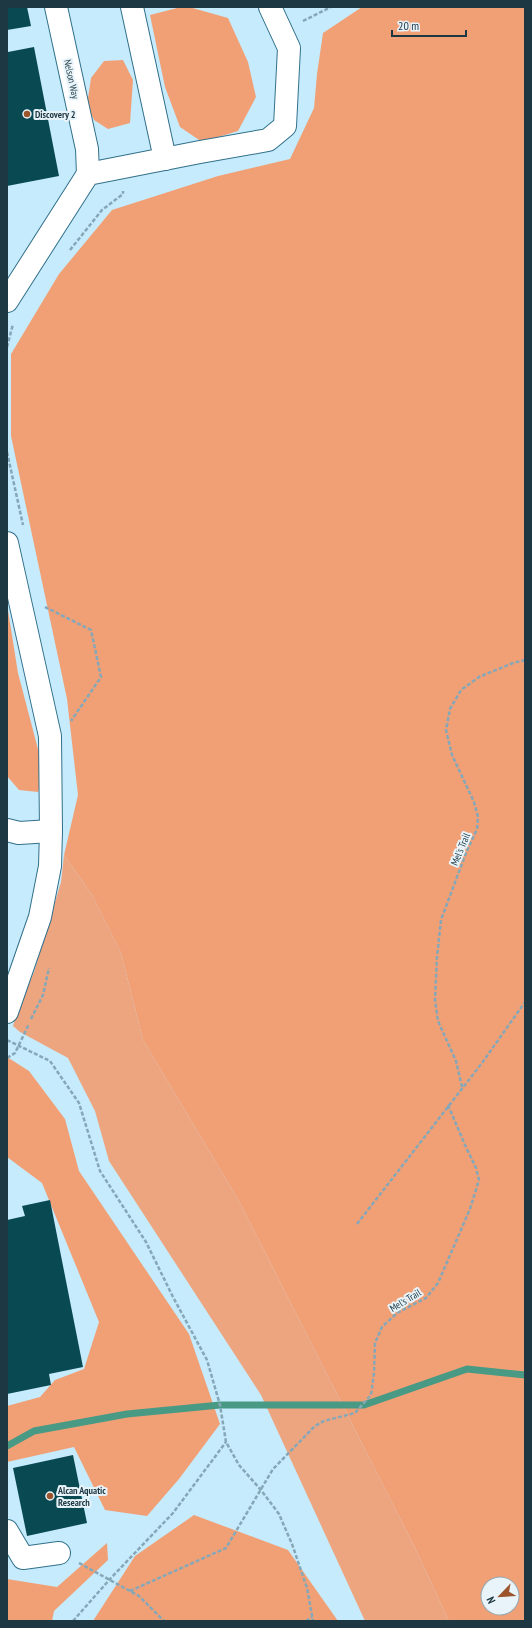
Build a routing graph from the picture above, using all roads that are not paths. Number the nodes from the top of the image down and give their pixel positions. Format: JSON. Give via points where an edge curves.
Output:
{"nodes":[{"id":1,"x":56,"y":7,"type":"edge"},
{"id":2,"x":132,"y":7,"type":"edge"},
{"id":3,"x":270,"y":7,"type":"edge"},
{"id":4,"x":165,"y":159,"type":"junction"},
{"id":5,"x":88,"y":174,"type":"junction"},
{"id":6,"x":7,"y":301,"type":"edge"},
{"id":7,"x":7,"y":543,"type":"edge"},
{"id":8,"x":7,"y":830,"type":"edge"},
{"id":9,"x":51,"y":831,"type":"junction"},
{"id":10,"x":7,"y":1012,"type":"edge"},
{"id":11,"x":7,"y":1531,"type":"edge"},
{"id":12,"x":59,"y":1553,"type":"road end"}],
"edges":[{"from":1,"to":5,"type":"street","name":"Nelson Way","via":[[87,149]]},
{"from":2,"to":4,"type":"street"},
{"from":3,"to":4,"type":"street","via":[[289,48],[285,126],[268,140]]},
{"from":4,"to":5,"type":"street"},
{"from":5,"to":6,"type":"street"},
{"from":7,"to":9,"type":"street","via":[[50,736]]},
{"from":8,"to":9,"type":"street","via":[[19,833]]},
{"from":9,"to":10,"type":"street","via":[[50,866],[40,917]]},
{"from":11,"to":12,"type":"street","via":[[23,1558]]}]}
